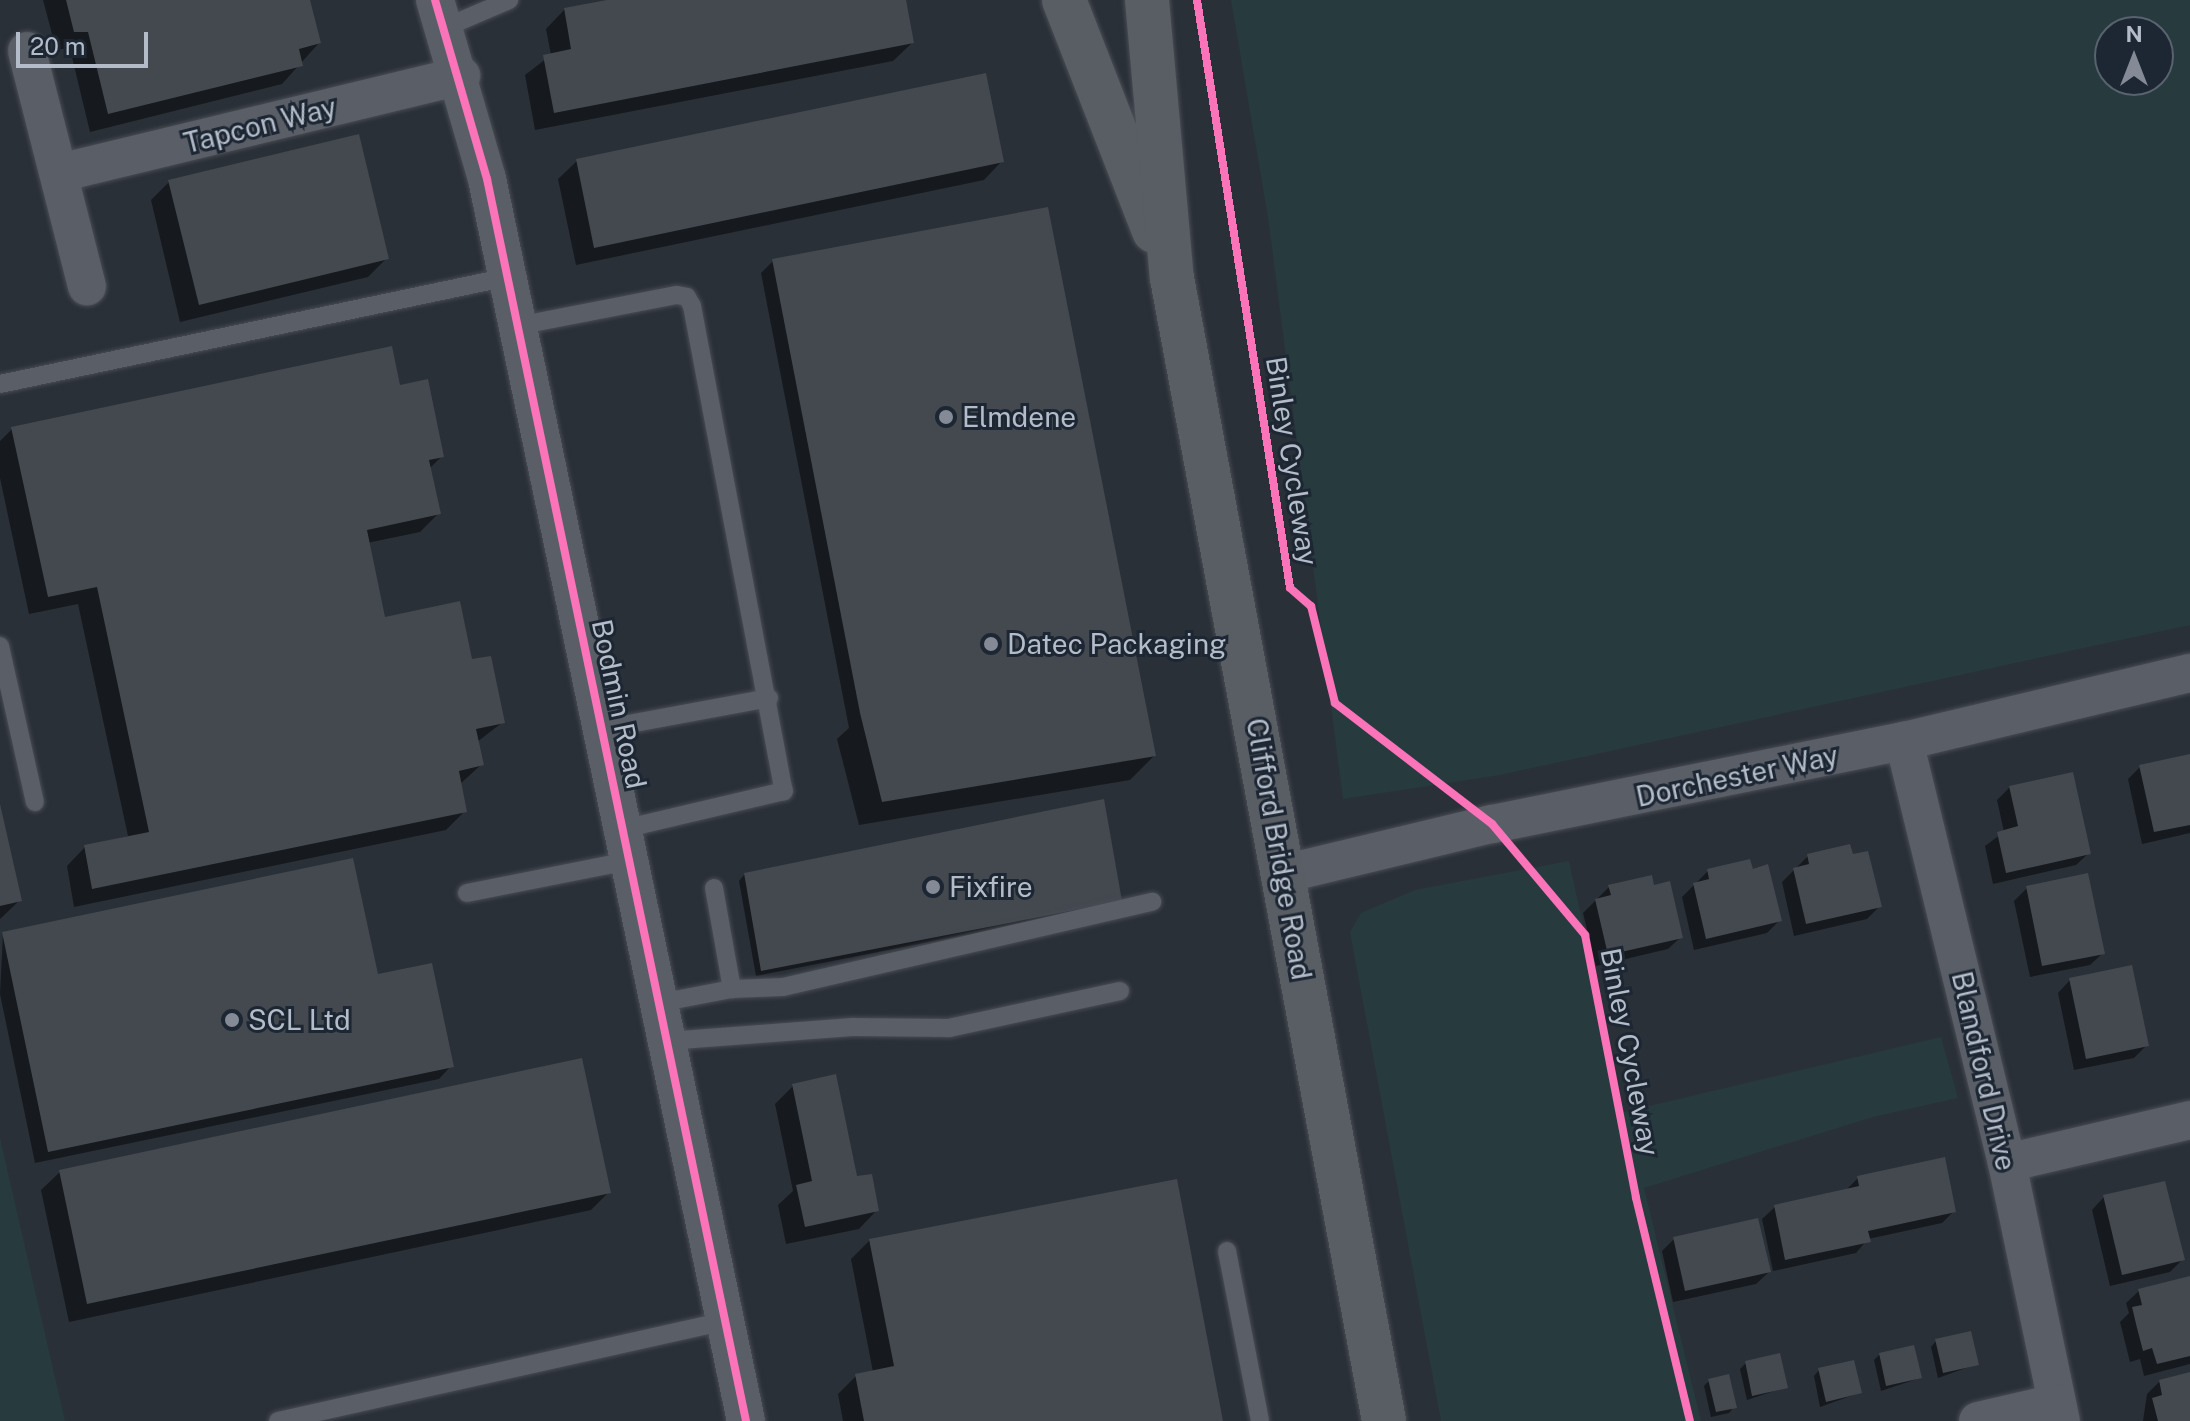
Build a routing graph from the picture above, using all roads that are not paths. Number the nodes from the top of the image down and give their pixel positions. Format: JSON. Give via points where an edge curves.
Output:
{"nodes":[{"id":1,"x":509,"y":0,"type":"edge"},
{"id":2,"x":1064,"y":0,"type":"edge"},
{"id":3,"x":1147,"y":0,"type":"edge"},
{"id":4,"x":440,"y":14,"type":"edge"},
{"id":5,"x":27,"y":51,"type":"dead end"},
{"id":6,"x":461,"y":76,"type":"junction"},
{"id":7,"x":59,"y":173,"type":"junction"},
{"id":8,"x":508,"y":277,"type":"junction"},
{"id":9,"x":1172,"y":278,"type":"junction"},
{"id":10,"x":87,"y":286,"type":"dead end"},
{"id":11,"x":517,"y":326,"type":"junction"},
{"id":12,"x":0,"y":384,"type":"edge"},
{"id":13,"x":0,"y":646,"type":"edge"},
{"id":14,"x":2190,"y":673,"type":"edge"},
{"id":15,"x":769,"y":698,"type":"junction"},
{"id":16,"x":602,"y":729,"type":"junction"},
{"id":17,"x":1904,"y":741,"type":"junction"},
{"id":18,"x":35,"y":802,"type":"dead end"},
{"id":19,"x":626,"y":845,"type":"junction"},
{"id":20,"x":1283,"y":874,"type":"junction"},
{"id":21,"x":714,"y":888,"type":"dead end"},
{"id":22,"x":467,"y":893,"type":"dead end"},
{"id":23,"x":1152,"y":902,"type":"dead end"},
{"id":24,"x":732,"y":989,"type":"junction"},
{"id":25,"x":1120,"y":991,"type":"dead end"},
{"id":26,"x":659,"y":1003,"type":"junction"},
{"id":27,"x":667,"y":1041,"type":"junction"},
{"id":28,"x":2190,"y":1120,"type":"edge"},
{"id":29,"x":2007,"y":1163,"type":"junction"},
{"id":30,"x":1227,"y":1251,"type":"dead end"},
{"id":31,"x":725,"y":1321,"type":"junction"},
{"id":32,"x":2059,"y":1412,"type":"edge"},
{"id":33,"x":278,"y":1421,"type":"edge"},
{"id":34,"x":746,"y":1421,"type":"edge"},
{"id":35,"x":1260,"y":1421,"type":"edge"},
{"id":36,"x":1384,"y":1421,"type":"edge"},
{"id":37,"x":1978,"y":1421,"type":"edge"}],
"edges":[{"from":1,"to":4,"type":"lane"},
{"from":2,"to":9,"type":"main road","name":"Clifford Bridge Road"},
{"from":3,"to":9,"type":"main road","name":"Clifford Bridge Road"},
{"from":4,"to":6,"type":"street","name":"Bodmin Road"},
{"from":5,"to":7,"type":"street"},
{"from":6,"to":7,"type":"street","name":"Tapcon Way"},
{"from":6,"to":8,"type":"street","name":"Bodmin Road"},
{"from":7,"to":10,"type":"street"},
{"from":8,"to":11,"type":"street","name":"Bodmin Road"},
{"from":8,"to":12,"type":"lane"},
{"from":9,"to":20,"type":"main road","name":"Clifford Bridge Road"},
{"from":11,"to":15,"type":"lane","via":[[687,297]]},
{"from":11,"to":16,"type":"street","name":"Bodmin Road"},
{"from":13,"to":18,"type":"lane"},
{"from":14,"to":17,"type":"street","name":"Dorchester Way"},
{"from":15,"to":16,"type":"lane"},
{"from":15,"to":19,"type":"lane","via":[[784,791]]},
{"from":16,"to":19,"type":"street","name":"Bodmin Road"},
{"from":17,"to":20,"type":"street","name":"Dorchester Way","via":[[1492,824]]},
{"from":17,"to":29,"type":"street","name":"Blandford Drive"},
{"from":19,"to":22,"type":"lane"},
{"from":19,"to":26,"type":"street","name":"Bodmin Road"},
{"from":20,"to":36,"type":"main road","name":"Clifford Bridge Road"},
{"from":21,"to":24,"type":"lane"},
{"from":23,"to":24,"type":"lane","via":[[783,987]]},
{"from":24,"to":26,"type":"lane"},
{"from":25,"to":27,"type":"lane","via":[[949,1028],[852,1027]]},
{"from":26,"to":27,"type":"street","name":"Bodmin Road"},
{"from":27,"to":31,"type":"street","name":"Bodmin Road"},
{"from":28,"to":29,"type":"street"},
{"from":29,"to":32,"type":"street","name":"Blandford Drive"},
{"from":30,"to":35,"type":"lane"},
{"from":31,"to":33,"type":"lane"},
{"from":31,"to":34,"type":"street","name":"Bodmin Road"},
{"from":32,"to":37,"type":"street","name":"Blandford Drive"}]}
